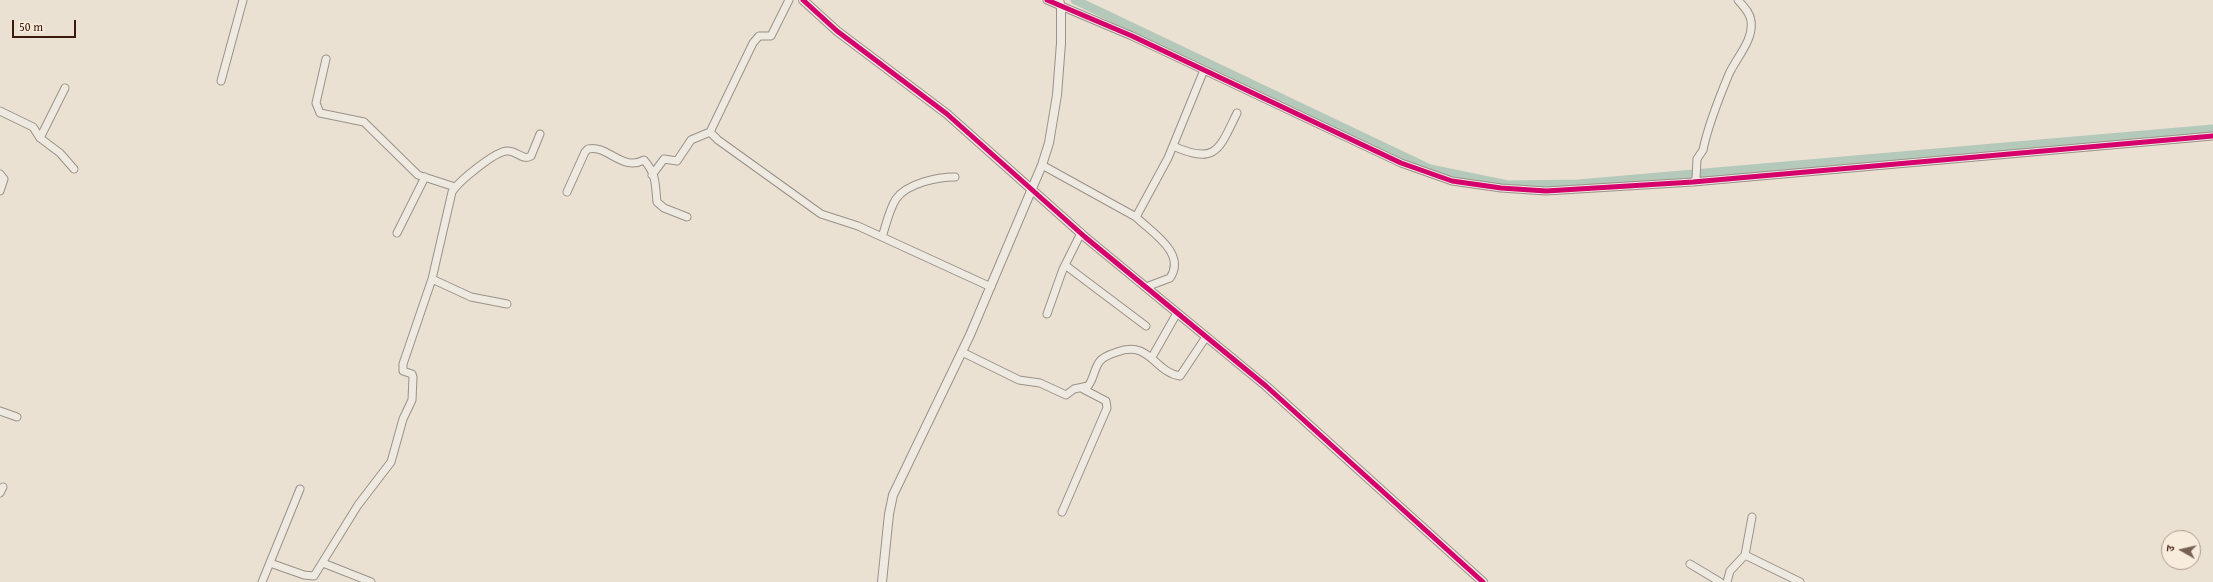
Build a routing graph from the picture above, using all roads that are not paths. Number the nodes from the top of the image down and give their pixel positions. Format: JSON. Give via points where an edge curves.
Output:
{"nodes":[{"id":1,"x":243,"y":0,"type":"edge"},
{"id":2,"x":789,"y":0,"type":"edge"},
{"id":3,"x":803,"y":0,"type":"edge"},
{"id":4,"x":1047,"y":0,"type":"edge"},
{"id":5,"x":1738,"y":0,"type":"edge"},
{"id":6,"x":1060,"y":4,"type":"edge"},
{"id":7,"x":326,"y":59,"type":"dead end"},
{"id":8,"x":1204,"y":70,"type":"junction"},
{"id":9,"x":221,"y":80,"type":"dead end"},
{"id":10,"x":65,"y":88,"type":"dead end"},
{"id":11,"x":0,"y":111,"type":"edge"},
{"id":12,"x":1237,"y":113,"type":"dead end"},
{"id":13,"x":710,"y":132,"type":"junction"},
{"id":14,"x":540,"y":134,"type":"dead end"},
{"id":15,"x":2213,"y":136,"type":"edge"},
{"id":16,"x":40,"y":138,"type":"junction"},
{"id":17,"x":1173,"y":146,"type":"junction"},
{"id":18,"x":1042,"y":164,"type":"junction"},
{"id":19,"x":74,"y":169,"type":"dead end"},
{"id":20,"x":0,"y":174,"type":"edge"},
{"id":21,"x":652,"y":175,"type":"junction"},
{"id":22,"x":955,"y":177,"type":"dead end"},
{"id":23,"x":425,"y":178,"type":"junction"},
{"id":24,"x":1694,"y":180,"type":"junction"},
{"id":25,"x":455,"y":187,"type":"junction"},
{"id":26,"x":1032,"y":190,"type":"junction"},
{"id":27,"x":0,"y":191,"type":"edge"},
{"id":28,"x":567,"y":192,"type":"dead end"},
{"id":29,"x":1136,"y":217,"type":"junction"},
{"id":30,"x":686,"y":218,"type":"dead end"},
{"id":31,"x":397,"y":233,"type":"dead end"},
{"id":32,"x":1081,"y":234,"type":"junction"},
{"id":33,"x":882,"y":237,"type":"junction"},
{"id":34,"x":1065,"y":265,"type":"junction"},
{"id":35,"x":432,"y":279,"type":"junction"},
{"id":36,"x":991,"y":287,"type":"junction"},
{"id":37,"x":1146,"y":287,"type":"junction"},
{"id":38,"x":506,"y":304,"type":"dead end"},
{"id":39,"x":1177,"y":313,"type":"junction"},
{"id":40,"x":1047,"y":314,"type":"dead end"},
{"id":41,"x":1146,"y":326,"type":"dead end"},
{"id":42,"x":1206,"y":337,"type":"junction"},
{"id":43,"x":962,"y":352,"type":"junction"},
{"id":44,"x":1152,"y":357,"type":"junction"},
{"id":45,"x":1082,"y":389,"type":"junction"},
{"id":46,"x":0,"y":411,"type":"edge"},
{"id":47,"x":17,"y":417,"type":"dead end"},
{"id":48,"x":300,"y":489,"type":"dead end"},
{"id":49,"x":1062,"y":512,"type":"dead end"},
{"id":50,"x":1752,"y":517,"type":"dead end"},
{"id":51,"x":1745,"y":555,"type":"junction"},
{"id":52,"x":270,"y":563,"type":"junction"},
{"id":53,"x":322,"y":563,"type":"junction"},
{"id":54,"x":1690,"y":564,"type":"dead end"},
{"id":55,"x":262,"y":582,"type":"edge"},
{"id":56,"x":371,"y":582,"type":"edge"},
{"id":57,"x":882,"y":582,"type":"edge"},
{"id":58,"x":1483,"y":582,"type":"edge"},
{"id":59,"x":1720,"y":582,"type":"edge"},
{"id":60,"x":1727,"y":582,"type":"edge"},
{"id":61,"x":1800,"y":582,"type":"edge"}],
"edges":[{"from":1,"to":9,"type":"street"},
{"from":2,"to":13,"type":"street","via":[[771,36],[759,36],[753,43]]},
{"from":3,"to":26,"type":"street","via":[[837,31],[947,114]]},
{"from":4,"to":6,"type":"street"},
{"from":5,"to":24,"type":"street","via":[[1748,13],[1751,21],[1750,30],[1747,41],[1729,73],[1703,150],[1697,159]]},
{"from":6,"to":8,"type":"street"},
{"from":6,"to":18,"type":"street","via":[[1057,95],[1049,142]]},
{"from":7,"to":23,"type":"street","via":[[316,103],[320,113],[364,122],[411,169]]},
{"from":8,"to":17,"type":"street"},
{"from":8,"to":24,"type":"street","via":[[1401,163],[1452,181],[1546,191]]},
{"from":10,"to":16,"type":"street"},
{"from":11,"to":16,"type":"street","via":[[29,124]]},
{"from":12,"to":17,"type":"street","via":[[1224,140],[1212,152],[1195,155]]},
{"from":13,"to":21,"type":"street","via":[[691,140],[677,160],[664,159]]},
{"from":13,"to":33,"type":"street","via":[[816,210]]},
{"from":14,"to":25,"type":"street","via":[[531,156],[523,157],[512,151],[502,151]]},
{"from":15,"to":24,"type":"street"},
{"from":16,"to":19,"type":"street","via":[[60,153]]},
{"from":17,"to":29,"type":"street"},
{"from":18,"to":26,"type":"street"},
{"from":18,"to":29,"type":"street"},
{"from":20,"to":27,"type":"street","via":[[4,179]]},
{"from":21,"to":28,"type":"street","via":[[651,168],[644,160],[631,163],[592,148],[586,152]]},
{"from":21,"to":30,"type":"street","via":[[656,180],[657,202]]},
{"from":22,"to":33,"type":"street","via":[[938,178],[905,190],[896,200]]},
{"from":23,"to":25,"type":"street"},
{"from":23,"to":31,"type":"street"},
{"from":25,"to":35,"type":"street","via":[[450,197]]},
{"from":26,"to":32,"type":"street"},
{"from":26,"to":36,"type":"street"},
{"from":29,"to":37,"type":"street","via":[[1172,250],[1175,260],[1175,268],[1170,278]]},
{"from":32,"to":34,"type":"street"},
{"from":32,"to":37,"type":"street"},
{"from":33,"to":36,"type":"street"},
{"from":34,"to":40,"type":"street"},
{"from":34,"to":41,"type":"street"},
{"from":35,"to":38,"type":"street","via":[[471,297]]},
{"from":35,"to":53,"type":"street","via":[[403,364],[403,371],[412,374],[413,377],[412,400],[403,419],[391,462],[358,504]]},
{"from":36,"to":43,"type":"street"},
{"from":37,"to":39,"type":"street"},
{"from":39,"to":42,"type":"street"},
{"from":39,"to":44,"type":"street"},
{"from":42,"to":44,"type":"street","via":[[1180,376],[1171,373]]},
{"from":42,"to":58,"type":"street","via":[[1266,386]]},
{"from":43,"to":45,"type":"street","via":[[1019,380],[1040,383],[1064,395],[1074,389]]},
{"from":43,"to":57,"type":"street","via":[[893,495]]},
{"from":44,"to":45,"type":"street","via":[[1137,349],[1126,349],[1110,354],[1101,360],[1091,382]]},
{"from":45,"to":49,"type":"street","via":[[1106,401],[1107,408]]},
{"from":46,"to":47,"type":"street"},
{"from":48,"to":52,"type":"street"},
{"from":50,"to":51,"type":"street"},
{"from":51,"to":60,"type":"street","via":[[1730,571]]},
{"from":51,"to":61,"type":"street"},
{"from":52,"to":53,"type":"street","via":[[311,577]]},
{"from":52,"to":55,"type":"street"},
{"from":53,"to":56,"type":"street"},
{"from":54,"to":59,"type":"street"}]}
